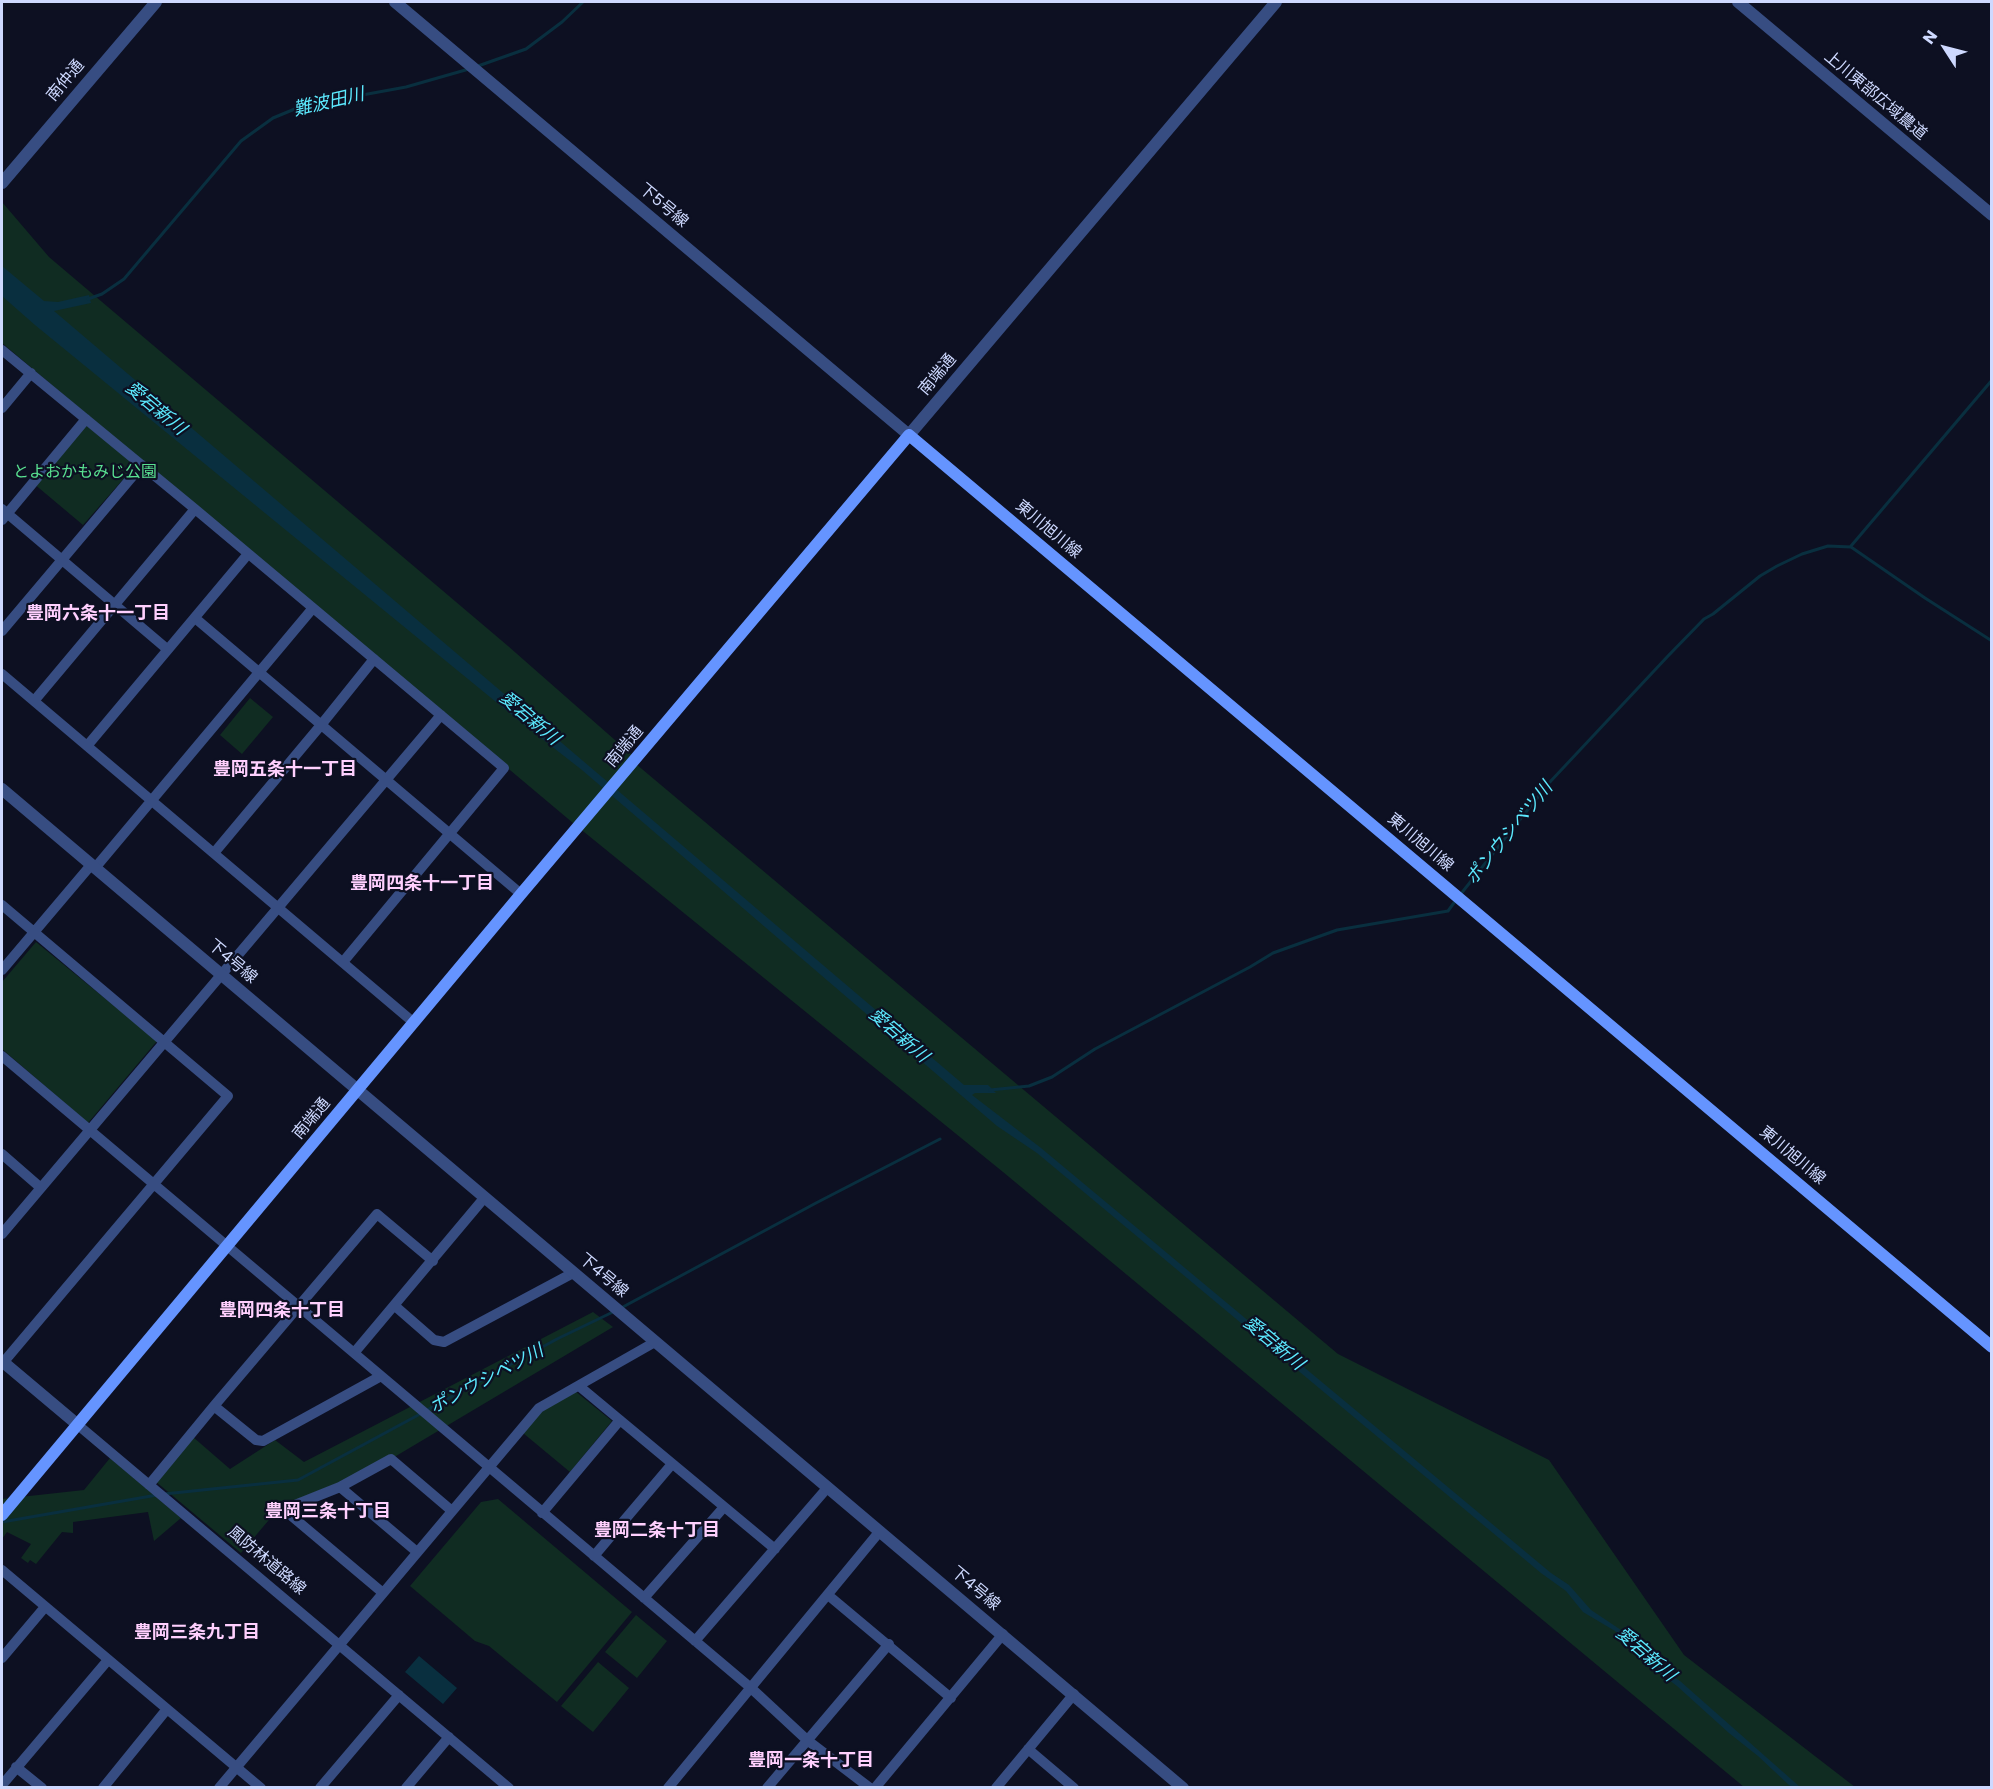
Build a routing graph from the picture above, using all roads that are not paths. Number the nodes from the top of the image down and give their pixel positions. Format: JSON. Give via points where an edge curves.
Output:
{"nodes":[{"id":1,"x":156,"y":2,"type":"edge"},
{"id":2,"x":396,"y":2,"type":"edge"},
{"id":3,"x":1276,"y":2,"type":"edge"},
{"id":4,"x":1738,"y":2,"type":"edge"},
{"id":5,"x":2,"y":183,"type":"edge"},
{"id":6,"x":1992,"y":215,"type":"edge"},
{"id":7,"x":2,"y":350,"type":"edge"},
{"id":8,"x":31,"y":373,"type":"junction"},
{"id":9,"x":2,"y":408,"type":"edge"},
{"id":10,"x":86,"y":419,"type":"junction"},
{"id":11,"x":909,"y":435,"type":"junction"},
{"id":12,"x":142,"y":465,"type":"junction"},
{"id":13,"x":195,"y":509,"type":"junction"},
{"id":14,"x":3,"y":514,"type":"edge"},
{"id":15,"x":248,"y":554,"type":"junction"},
{"id":16,"x":62,"y":560,"type":"junction"},
{"id":17,"x":115,"y":604,"type":"junction"},
{"id":18,"x":313,"y":608,"type":"junction"},
{"id":19,"x":195,"y":618,"type":"junction"},
{"id":20,"x":2,"y":631,"type":"edge"},
{"id":21,"x":168,"y":649,"type":"junction"},
{"id":22,"x":374,"y":659,"type":"junction"},
{"id":23,"x":260,"y":673,"type":"junction"},
{"id":24,"x":2,"y":674,"type":"edge"},
{"id":25,"x":34,"y":701,"type":"junction"},
{"id":26,"x":441,"y":715,"type":"junction"},
{"id":27,"x":321,"y":725,"type":"junction"},
{"id":28,"x":87,"y":746,"type":"junction"},
{"id":29,"x":387,"y":780,"type":"junction"},
{"id":30,"x":2,"y":789,"type":"edge"},
{"id":31,"x":151,"y":801,"type":"junction"},
{"id":32,"x":450,"y":834,"type":"junction"},
{"id":33,"x":214,"y":853,"type":"junction"},
{"id":34,"x":93,"y":867,"type":"junction"},
{"id":35,"x":521,"y":894,"type":"junction"},
{"id":36,"x":2,"y":905,"type":"edge"},
{"id":37,"x":278,"y":909,"type":"junction"},
{"id":38,"x":33,"y":932,"type":"junction"},
{"id":39,"x":343,"y":962,"type":"junction"},
{"id":40,"x":2,"y":970,"type":"edge"},
{"id":41,"x":221,"y":975,"type":"junction"},
{"id":42,"x":413,"y":1022,"type":"junction"},
{"id":43,"x":164,"y":1042,"type":"junction"},
{"id":44,"x":2,"y":1056,"type":"edge"},
{"id":45,"x":357,"y":1091,"type":"junction"},
{"id":46,"x":89,"y":1130,"type":"junction"},
{"id":47,"x":2,"y":1154,"type":"edge"},
{"id":48,"x":153,"y":1184,"type":"junction"},
{"id":49,"x":41,"y":1188,"type":"junction"},
{"id":50,"x":485,"y":1197,"type":"junction"},
{"id":51,"x":2,"y":1234,"type":"edge"},
{"id":52,"x":227,"y":1246,"type":"junction"},
{"id":53,"x":433,"y":1261,"type":"junction"},
{"id":54,"x":573,"y":1273,"type":"junction"},
{"id":55,"x":394,"y":1306,"type":"junction"},
{"id":56,"x":299,"y":1307,"type":"junction"},
{"id":57,"x":655,"y":1342,"type":"junction"},
{"id":58,"x":1992,"y":1347,"type":"edge"},
{"id":59,"x":354,"y":1353,"type":"junction"},
{"id":60,"x":2,"y":1362,"type":"edge"},
{"id":61,"x":381,"y":1376,"type":"junction"},
{"id":62,"x":579,"y":1386,"type":"junction"},
{"id":63,"x":214,"y":1406,"type":"junction"},
{"id":64,"x":620,"y":1420,"type":"junction"},
{"id":65,"x":78,"y":1425,"type":"junction"},
{"id":66,"x":672,"y":1464,"type":"junction"},
{"id":67,"x":489,"y":1467,"type":"junction"},
{"id":68,"x":151,"y":1486,"type":"junction"},
{"id":69,"x":340,"y":1487,"type":"junction"},
{"id":70,"x":828,"y":1487,"type":"junction"},
{"id":71,"x":724,"y":1507,"type":"junction"},
{"id":72,"x":452,"y":1511,"type":"junction"},
{"id":73,"x":3,"y":1513,"type":"edge"},
{"id":74,"x":542,"y":1513,"type":"junction"},
{"id":75,"x":880,"y":1531,"type":"junction"},
{"id":76,"x":775,"y":1549,"type":"junction"},
{"id":77,"x":417,"y":1552,"type":"junction"},
{"id":78,"x":594,"y":1556,"type":"junction"},
{"id":79,"x":2,"y":1570,"type":"edge"},
{"id":80,"x":383,"y":1593,"type":"junction"},
{"id":81,"x":828,"y":1595,"type":"junction"},
{"id":82,"x":644,"y":1598,"type":"junction"},
{"id":83,"x":45,"y":1607,"type":"junction"},
{"id":84,"x":1003,"y":1634,"type":"junction"},
{"id":85,"x":695,"y":1641,"type":"junction"},
{"id":86,"x":889,"y":1644,"type":"junction"},
{"id":87,"x":339,"y":1645,"type":"junction"},
{"id":88,"x":2,"y":1658,"type":"edge"},
{"id":89,"x":108,"y":1660,"type":"junction"},
{"id":90,"x":751,"y":1688,"type":"junction"},
{"id":91,"x":1074,"y":1694,"type":"junction"},
{"id":92,"x":399,"y":1695,"type":"junction"},
{"id":93,"x":951,"y":1698,"type":"junction"},
{"id":94,"x":167,"y":1709,"type":"junction"},
{"id":95,"x":449,"y":1737,"type":"junction"},
{"id":96,"x":807,"y":1740,"type":"junction"},
{"id":97,"x":1028,"y":1749,"type":"junction"},
{"id":98,"x":16,"y":1767,"type":"junction"},
{"id":99,"x":237,"y":1767,"type":"junction"},
{"id":100,"x":495,"y":1783,"type":"edge"},
{"id":101,"x":2,"y":1785,"type":"edge"},
{"id":102,"x":42,"y":1788,"type":"edge"},
{"id":103,"x":103,"y":1788,"type":"edge"},
{"id":104,"x":219,"y":1788,"type":"edge"},
{"id":105,"x":261,"y":1788,"type":"edge"},
{"id":106,"x":320,"y":1788,"type":"edge"},
{"id":107,"x":406,"y":1788,"type":"edge"},
{"id":108,"x":509,"y":1788,"type":"edge"},
{"id":109,"x":668,"y":1788,"type":"edge"},
{"id":110,"x":767,"y":1788,"type":"edge"},
{"id":111,"x":870,"y":1788,"type":"edge"},
{"id":112,"x":875,"y":1788,"type":"edge"},
{"id":113,"x":996,"y":1788,"type":"edge"},
{"id":114,"x":1074,"y":1788,"type":"edge"},
{"id":115,"x":1183,"y":1788,"type":"edge"}],
"edges":[{"from":1,"to":5,"type":"street","name":"南仲通"},
{"from":2,"to":11,"type":"street","name":"下5号線"},
{"from":3,"to":11,"type":"street","name":"南端通"},
{"from":4,"to":6,"type":"street","name":"上川東部広域農道"},
{"from":7,"to":8,"type":"street"},
{"from":8,"to":9,"type":"street"},
{"from":8,"to":10,"type":"street"},
{"from":10,"to":12,"type":"street"},
{"from":10,"to":14,"type":"street"},
{"from":11,"to":35,"type":"main road","name":"南端通"},
{"from":11,"to":58,"type":"main road","name":"東川旭川線"},
{"from":12,"to":13,"type":"street"},
{"from":12,"to":16,"type":"street"},
{"from":13,"to":15,"type":"street"},
{"from":13,"to":17,"type":"street"},
{"from":14,"to":16,"type":"street"},
{"from":15,"to":18,"type":"street"},
{"from":15,"to":19,"type":"street"},
{"from":16,"to":17,"type":"street"},
{"from":16,"to":20,"type":"street"},
{"from":17,"to":21,"type":"street"},
{"from":17,"to":25,"type":"street"},
{"from":18,"to":22,"type":"street"},
{"from":18,"to":23,"type":"street"},
{"from":19,"to":21,"type":"street"},
{"from":19,"to":23,"type":"street"},
{"from":21,"to":28,"type":"street"},
{"from":22,"to":26,"type":"street"},
{"from":22,"to":27,"type":"street"},
{"from":23,"to":27,"type":"street"},
{"from":23,"to":31,"type":"street"},
{"from":24,"to":25,"type":"street"},
{"from":25,"to":28,"type":"street"},
{"from":26,"to":29,"type":"street"},
{"from":26,"to":32,"type":"street","via":[[504,768]]},
{"from":27,"to":29,"type":"street"},
{"from":27,"to":33,"type":"street"},
{"from":28,"to":31,"type":"street"},
{"from":29,"to":32,"type":"street"},
{"from":29,"to":37,"type":"street"},
{"from":30,"to":34,"type":"street","name":"下4号線"},
{"from":31,"to":33,"type":"street"},
{"from":31,"to":34,"type":"street"},
{"from":32,"to":35,"type":"street"},
{"from":32,"to":39,"type":"street"},
{"from":33,"to":37,"type":"street"},
{"from":34,"to":38,"type":"street"},
{"from":34,"to":41,"type":"street","name":"下4号線"},
{"from":35,"to":42,"type":"main road","name":"南端通"},
{"from":36,"to":38,"type":"street"},
{"from":37,"to":39,"type":"street"},
{"from":37,"to":41,"type":"street"},
{"from":38,"to":40,"type":"street"},
{"from":38,"to":43,"type":"street"},
{"from":39,"to":42,"type":"street"},
{"from":41,"to":43,"type":"street"},
{"from":41,"to":45,"type":"street","name":"下4号線"},
{"from":42,"to":45,"type":"main road","name":"南端通"},
{"from":43,"to":46,"type":"street"},
{"from":43,"to":48,"type":"street","via":[[228,1096]]},
{"from":44,"to":46,"type":"street"},
{"from":45,"to":50,"type":"street","name":"下4号線"},
{"from":45,"to":52,"type":"main road","name":"南端通"},
{"from":46,"to":48,"type":"street"},
{"from":46,"to":49,"type":"street"},
{"from":47,"to":49,"type":"street"},
{"from":48,"to":52,"type":"street"},
{"from":48,"to":60,"type":"street"},
{"from":49,"to":51,"type":"street"},
{"from":50,"to":53,"type":"street"},
{"from":50,"to":54,"type":"street","name":"下4号線"},
{"from":52,"to":56,"type":"street"},
{"from":52,"to":65,"type":"main road","name":"南端通"},
{"from":53,"to":55,"type":"street"},
{"from":53,"to":56,"type":"street","via":[[377,1214]]},
{"from":54,"to":55,"type":"street","via":[[444,1342],[434,1340]]},
{"from":54,"to":57,"type":"street","name":"下4号線"},
{"from":55,"to":59,"type":"street"},
{"from":56,"to":59,"type":"street"},
{"from":56,"to":63,"type":"street"},
{"from":57,"to":62,"type":"street"},
{"from":57,"to":70,"type":"street","name":"下4号線"},
{"from":59,"to":61,"type":"street"},
{"from":60,"to":65,"type":"street","name":"風防林道路線"},
{"from":61,"to":63,"type":"street","via":[[263,1440],[256,1440]]},
{"from":61,"to":67,"type":"street"},
{"from":62,"to":64,"type":"street"},
{"from":62,"to":67,"type":"street","via":[[539,1408]]},
{"from":63,"to":68,"type":"street"},
{"from":64,"to":66,"type":"street"},
{"from":64,"to":74,"type":"street"},
{"from":65,"to":68,"type":"street","name":"風防林道路線"},
{"from":65,"to":73,"type":"main road","name":"南端通"},
{"from":66,"to":71,"type":"street"},
{"from":66,"to":78,"type":"street"},
{"from":67,"to":72,"type":"street"},
{"from":67,"to":74,"type":"street"},
{"from":68,"to":87,"type":"street","name":"風防林道路線"},
{"from":69,"to":72,"type":"street","via":[[391,1459]]},
{"from":69,"to":77,"type":"street"},
{"from":69,"to":80,"type":"street","via":[[296,1505],[288,1513]]},
{"from":70,"to":75,"type":"street","name":"下4号線"},
{"from":70,"to":76,"type":"street"},
{"from":71,"to":76,"type":"street"},
{"from":71,"to":82,"type":"street"},
{"from":72,"to":77,"type":"street"},
{"from":74,"to":78,"type":"street"},
{"from":75,"to":81,"type":"street"},
{"from":75,"to":84,"type":"street","name":"下4号線"},
{"from":76,"to":85,"type":"street"},
{"from":77,"to":80,"type":"street"},
{"from":78,"to":82,"type":"street"},
{"from":79,"to":83,"type":"street"},
{"from":80,"to":87,"type":"street"},
{"from":81,"to":86,"type":"street"},
{"from":81,"to":90,"type":"street"},
{"from":82,"to":85,"type":"street"},
{"from":83,"to":88,"type":"street"},
{"from":83,"to":89,"type":"street"},
{"from":84,"to":91,"type":"street","name":"下4号線"},
{"from":84,"to":93,"type":"street"},
{"from":85,"to":90,"type":"street"},
{"from":86,"to":93,"type":"street"},
{"from":86,"to":96,"type":"street"},
{"from":87,"to":92,"type":"street","name":"風防林道路線"},
{"from":87,"to":99,"type":"street"},
{"from":89,"to":94,"type":"street"},
{"from":89,"to":98,"type":"street"},
{"from":90,"to":96,"type":"street"},
{"from":90,"to":109,"type":"street"},
{"from":91,"to":97,"type":"street"},
{"from":91,"to":115,"type":"street","name":"下4号線"},
{"from":92,"to":95,"type":"street","name":"風防林道路線"},
{"from":92,"to":106,"type":"street"},
{"from":93,"to":112,"type":"street"},
{"from":94,"to":99,"type":"street"},
{"from":94,"to":103,"type":"street"},
{"from":95,"to":100,"type":"street","name":"風防林道路線"},
{"from":95,"to":107,"type":"street"},
{"from":96,"to":110,"type":"street"},
{"from":96,"to":111,"type":"street"},
{"from":97,"to":113,"type":"street"},
{"from":97,"to":114,"type":"street"},
{"from":98,"to":101,"type":"street"},
{"from":98,"to":102,"type":"street"},
{"from":99,"to":104,"type":"street"},
{"from":99,"to":105,"type":"street"},
{"from":100,"to":108,"type":"street","name":"風防林道路線"}]}
